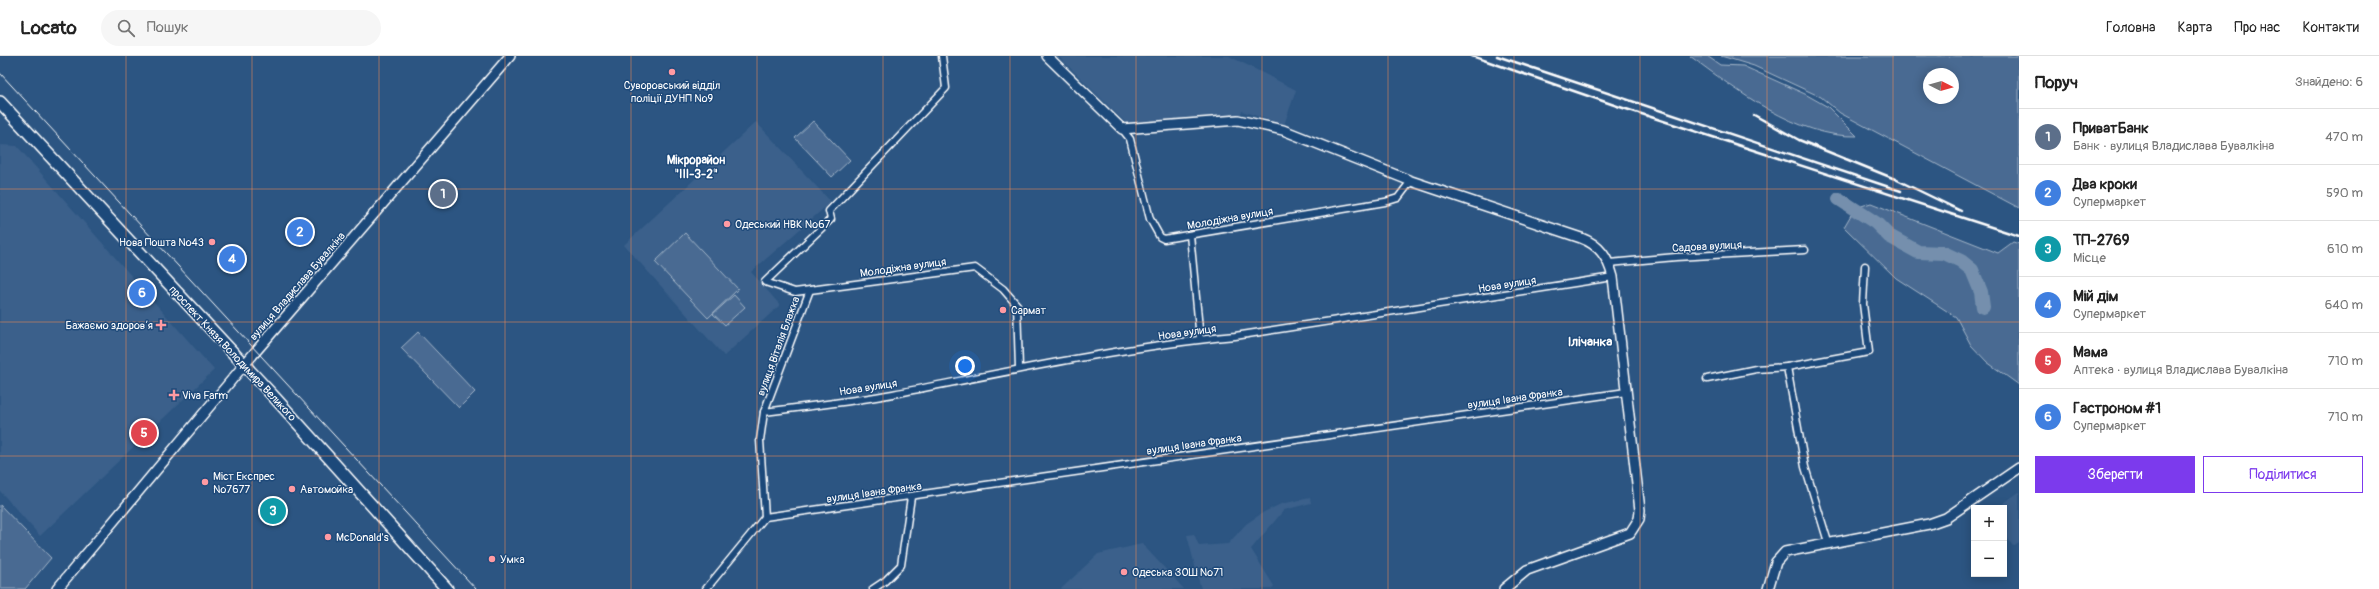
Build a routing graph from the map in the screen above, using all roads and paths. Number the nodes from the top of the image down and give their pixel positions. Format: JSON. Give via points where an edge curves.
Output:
{"nodes":[{"id":1,"x":510,"y":56,"type":"edge"},
{"id":2,"x":942,"y":56,"type":"edge"},
{"id":3,"x":1047,"y":56,"type":"edge"},
{"id":4,"x":0,"y":102,"type":"edge"},
{"id":5,"x":1122,"y":129,"type":"junction"},
{"id":6,"x":1411,"y":181,"type":"junction"},
{"id":7,"x":1190,"y":236,"type":"junction"},
{"id":8,"x":1805,"y":250,"type":"dead end"},
{"id":9,"x":1609,"y":263,"type":"junction"},
{"id":10,"x":1865,"y":266,"type":"dead end"},
{"id":11,"x":1613,"y":277,"type":"junction"},
{"id":12,"x":810,"y":290,"type":"junction"},
{"id":13,"x":1200,"y":339,"type":"junction"},
{"id":14,"x":244,"y":365,"type":"junction"},
{"id":15,"x":1787,"y":366,"type":"junction"},
{"id":16,"x":1019,"y":368,"type":"junction"},
{"id":17,"x":1707,"y":379,"type":"dead end"},
{"id":18,"x":1626,"y":392,"type":"junction"},
{"id":19,"x":764,"y":412,"type":"junction"},
{"id":20,"x":2019,"y":468,"type":"edge"},
{"id":21,"x":911,"y":497,"type":"junction"},
{"id":22,"x":765,"y":517,"type":"junction"},
{"id":23,"x":1828,"y":542,"type":"junction"},
{"id":24,"x":57,"y":589,"type":"edge"},
{"id":25,"x":447,"y":589,"type":"edge"},
{"id":26,"x":706,"y":589,"type":"edge"},
{"id":27,"x":873,"y":589,"type":"edge"},
{"id":28,"x":1504,"y":589,"type":"edge"},
{"id":29,"x":1768,"y":589,"type":"edge"}],
"edges":[{"from":1,"to":14,"type":"street","name":"вулиця Владислава Бувалкіна"},
{"from":2,"to":12,"type":"street","name":"вулиця Віталія Блажка","via":[[946,88],[829,211],[831,220],[766,282],[795,292]]},
{"from":3,"to":5,"type":"street"},
{"from":4,"to":14,"type":"highway","name":"проспект Князя Володимира Великого"},
{"from":5,"to":6,"type":"street","via":[[1244,120],[1283,130]]},
{"from":5,"to":7,"type":"street","name":"Молодіжна вулиця","via":[[1130,139],[1150,219],[1160,237],[1164,239]]},
{"from":6,"to":7,"type":"street","name":"Молодіжна вулиця","via":[[1398,198],[1385,202]]},
{"from":6,"to":9,"type":"street","via":[[1589,241],[1598,247]]},
{"from":7,"to":13,"type":"street"},
{"from":8,"to":9,"type":"street","name":"Садова вулиця"},
{"from":9,"to":11,"type":"street"},
{"from":10,"to":15,"type":"street","via":[[1863,304],[1870,352]]},
{"from":11,"to":13,"type":"street","name":"Нова вулиця","via":[[1250,334]]},
{"from":11,"to":18,"type":"street"},
{"from":12,"to":16,"type":"street","name":"Молодіжна вулиця","via":[[975,268],[1003,289],[1017,305]]},
{"from":12,"to":19,"type":"street","name":"вулиця Віталія Блажка"},
{"from":13,"to":16,"type":"street","name":"Нова вулиця"},
{"from":14,"to":24,"type":"street","name":"вулиця Владислава Бувалкіна"},
{"from":14,"to":25,"type":"highway","name":"проспект Князя Володимира Великого"},
{"from":15,"to":17,"type":"street","via":[[1756,369]]},
{"from":15,"to":23,"type":"street","via":[[1805,467]]},
{"from":16,"to":19,"type":"street","name":"Нова вулиця","via":[[892,394]]},
{"from":18,"to":21,"type":"street","name":"вулиця Івана Франка"},
{"from":18,"to":28,"type":"street","via":[[1640,510],[1635,527],[1622,536],[1527,570]]},
{"from":19,"to":22,"type":"street","name":"вулиця Віталія Блажка","via":[[760,440]]},
{"from":20,"to":23,"type":"street","via":[[1946,518],[1929,524]]},
{"from":21,"to":22,"type":"street","name":"вулиця Івана Франка"},
{"from":21,"to":27,"type":"street","via":[[901,565]]},
{"from":22,"to":26,"type":"street"},
{"from":23,"to":29,"type":"street","via":[[1792,549],[1780,556]]}]}
